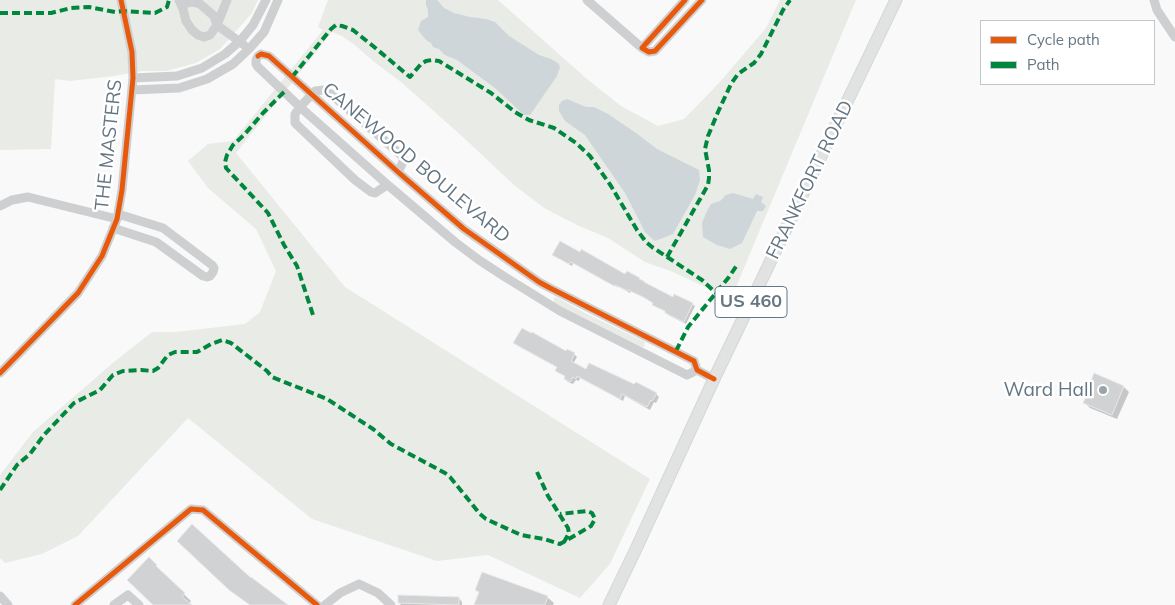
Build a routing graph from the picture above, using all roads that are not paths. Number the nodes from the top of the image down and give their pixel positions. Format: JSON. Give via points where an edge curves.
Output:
{"nodes":[{"id":1,"x":121,"y":0,"type":"edge"},
{"id":2,"x":179,"y":0,"type":"edge"},
{"id":3,"x":227,"y":0,"type":"edge"},
{"id":4,"x":266,"y":0,"type":"edge"},
{"id":5,"x":278,"y":0,"type":"edge"},
{"id":6,"x":588,"y":0,"type":"edge"},
{"id":7,"x":686,"y":0,"type":"edge"},
{"id":8,"x":702,"y":0,"type":"edge"},
{"id":9,"x":896,"y":0,"type":"edge"},
{"id":10,"x":1154,"y":0,"type":"edge"},
{"id":11,"x":217,"y":25,"type":"junction"},
{"id":12,"x":1175,"y":37,"type":"edge"},
{"id":13,"x":240,"y":41,"type":"junction"},
{"id":14,"x":642,"y":48,"type":"junction"},
{"id":15,"x":249,"y":49,"type":"junction"},
{"id":16,"x":258,"y":56,"type":"junction"},
{"id":17,"x":133,"y":78,"type":"junction"},
{"id":18,"x":132,"y":90,"type":"junction"},
{"id":19,"x":311,"y":95,"type":"junction"},
{"id":20,"x":300,"y":107,"type":"junction"},
{"id":21,"x":398,"y":172,"type":"junction"},
{"id":22,"x":387,"y":185,"type":"junction"},
{"id":23,"x":0,"y":206,"type":"edge"},
{"id":24,"x":116,"y":220,"type":"junction"},
{"id":25,"x":697,"y":370,"type":"junction"},
{"id":26,"x":0,"y":373,"type":"edge"},
{"id":27,"x":714,"y":379,"type":"junction"},
{"id":28,"x":0,"y":596,"type":"edge"},
{"id":29,"x":8,"y":605,"type":"edge"},
{"id":30,"x":75,"y":605,"type":"edge"},
{"id":31,"x":114,"y":605,"type":"edge"},
{"id":32,"x":139,"y":605,"type":"edge"},
{"id":33,"x":317,"y":605,"type":"edge"},
{"id":34,"x":325,"y":605,"type":"edge"},
{"id":35,"x":392,"y":605,"type":"edge"},
{"id":36,"x":609,"y":605,"type":"edge"}],
"edges":[{"from":1,"to":17,"type":"street","name":"THE MASTERS","via":[[132,52]]},
{"from":2,"to":11,"type":"street","name":"CANEWOOD BOULEVARD","via":[[203,6],[214,16]]},
{"from":2,"to":11,"type":"street","via":[[186,21],[198,35],[210,35]]},
{"from":3,"to":11,"type":"street"},
{"from":4,"to":13,"type":"street"},
{"from":5,"to":15,"type":"street","via":[[264,32]]},
{"from":6,"to":14,"type":"street"},
{"from":7,"to":14,"type":"street"},
{"from":8,"to":14,"type":"street","via":[[655,51]]},
{"from":9,"to":27,"type":"main road","name":"FRANKFORT ROAD","number":"US 460"},
{"from":10,"to":12,"type":"street"},
{"from":11,"to":13,"type":"street","name":"CANEWOOD BOULEVARD"},
{"from":13,"to":15,"type":"street","name":"CANEWOOD BOULEVARD"},
{"from":13,"to":17,"type":"street","via":[[202,68],[177,76]]},
{"from":15,"to":16,"type":"street","name":"CANEWOOD BOULEVARD"},
{"from":15,"to":18,"type":"street","via":[[233,64],[207,79],[179,88]]},
{"from":16,"to":19,"type":"street","name":"CANEWOOD BOULEVARD","via":[[269,56]]},
{"from":16,"to":20,"type":"street","name":"CANEWOOD BOULEVARD","via":[[258,67]]},
{"from":17,"to":18,"type":"street","name":"THE MASTERS"},
{"from":18,"to":24,"type":"street","name":"THE MASTERS"},
{"from":19,"to":20,"type":"street"},
{"from":19,"to":21,"type":"street","name":"CANEWOOD BOULEVARD"},
{"from":19,"to":21,"type":"street","name":"CANEWOOD BOULEVARD","via":[[320,90],[330,94],[401,155],[403,162]]},
{"from":20,"to":22,"type":"street","name":"CANEWOOD BOULEVARD"},
{"from":20,"to":22,"type":"street","name":"CANEWOOD BOULEVARD","via":[[295,114],[295,122],[355,180],[375,193]]},
{"from":21,"to":25,"type":"street","name":"CANEWOOD BOULEVARD","via":[[464,229],[539,282],[694,361]]},
{"from":22,"to":25,"type":"street","name":"CANEWOOD BOULEVARD","via":[[455,242],[544,301],[687,374]]},
{"from":23,"to":24,"type":"street","via":[[28,197]]},
{"from":24,"to":24,"type":"street","via":[[163,228],[212,265],[213,272],[210,276],[203,276],[156,242]]},
{"from":24,"to":26,"type":"street","name":"THE MASTERS","via":[[102,256],[78,292]]},
{"from":25,"to":27,"type":"street","name":"CANEWOOD BOULEVARD"},
{"from":27,"to":36,"type":"main road","name":"FRANKFORT ROAD","number":"US 460"},
{"from":28,"to":29,"type":"street"},
{"from":30,"to":33,"type":"street","via":[[191,510],[203,510]]},
{"from":31,"to":32,"type":"street","via":[[128,595]]},
{"from":34,"to":35,"type":"street","via":[[359,584],[378,593]]}]}
